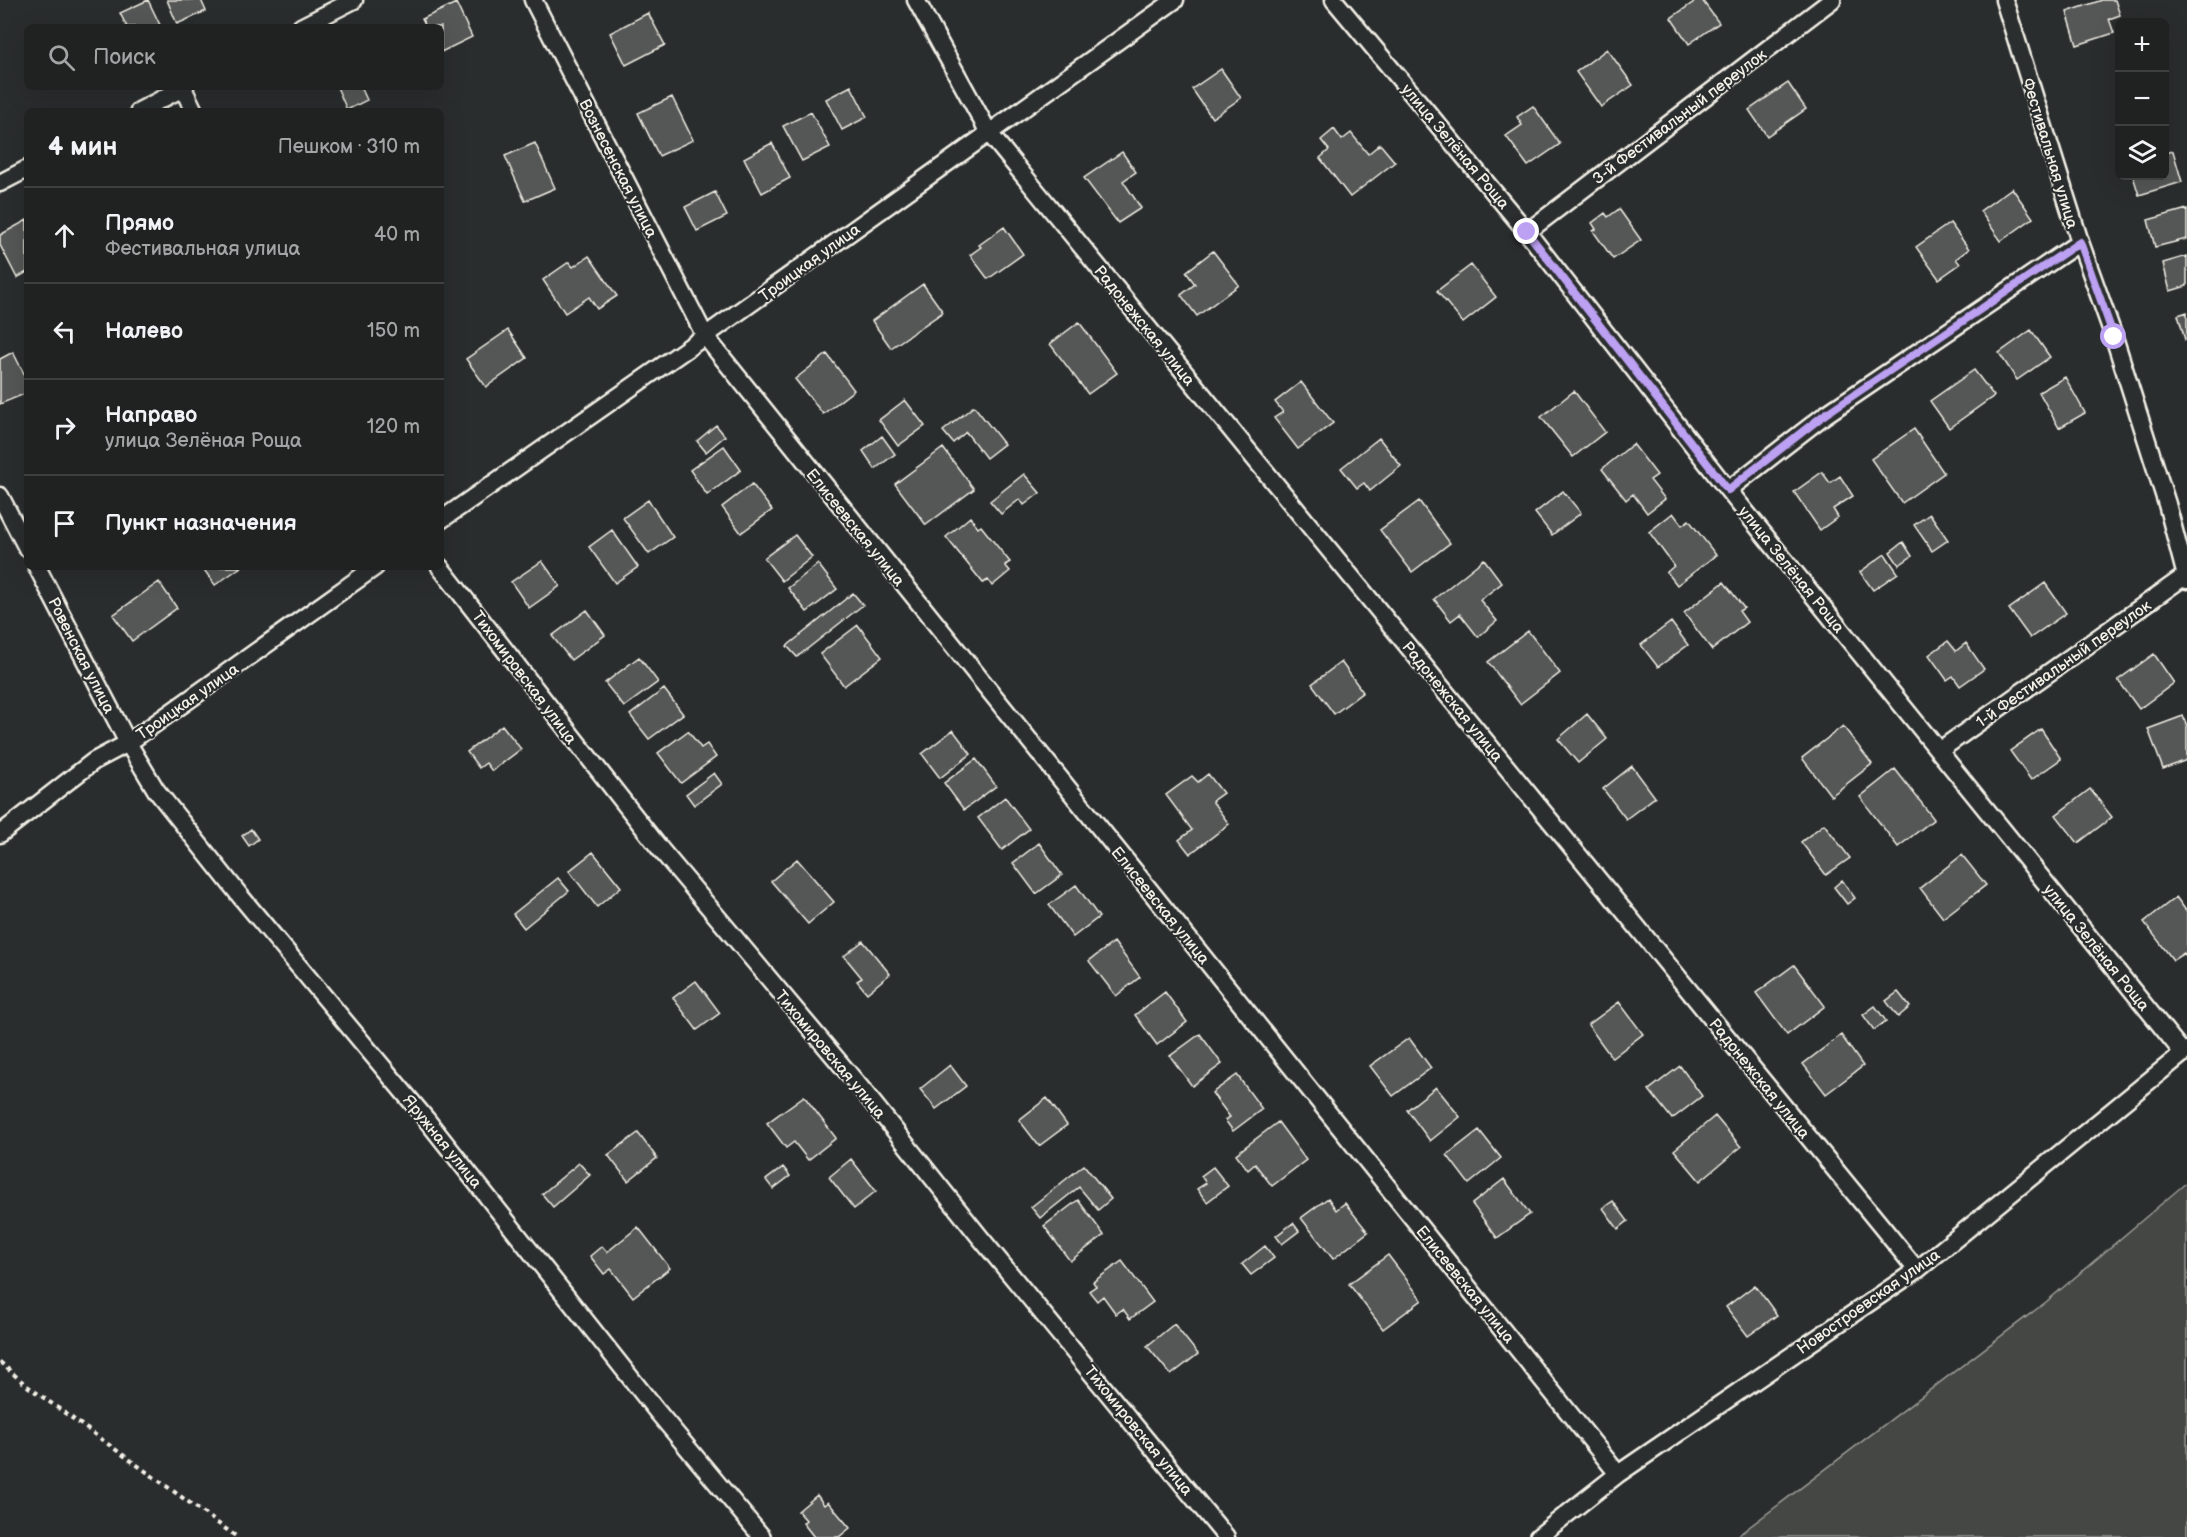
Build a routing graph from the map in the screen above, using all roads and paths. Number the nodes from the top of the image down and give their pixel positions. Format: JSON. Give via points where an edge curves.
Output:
{"nodes":[{"id":1,"x":354,"y":0,"type":"edge"},
{"id":2,"x":533,"y":0,"type":"edge"},
{"id":3,"x":916,"y":0,"type":"edge"},
{"id":4,"x":1175,"y":0,"type":"edge"},
{"id":5,"x":1334,"y":0,"type":"edge"},
{"id":6,"x":1832,"y":0,"type":"edge"},
{"id":7,"x":2004,"y":0,"type":"edge"},
{"id":8,"x":307,"y":24,"type":"edge"},
{"id":9,"x":180,"y":90,"type":"edge"},
{"id":10,"x":185,"y":90,"type":"edge"},
{"id":11,"x":145,"y":108,"type":"edge"},
{"id":12,"x":193,"y":108,"type":"edge"},
{"id":13,"x":989,"y":133,"type":"junction"},
{"id":14,"x":24,"y":171,"type":"edge"},
{"id":15,"x":0,"y":183,"type":"edge"},
{"id":16,"x":1527,"y":232,"type":"junction"},
{"id":17,"x":2080,"y":242,"type":"junction"},
{"id":18,"x":705,"y":336,"type":"junction"},
{"id":19,"x":1728,"y":490,"type":"junction"},
{"id":20,"x":0,"y":496,"type":"edge"},
{"id":21,"x":444,"y":518,"type":"edge"},
{"id":22,"x":24,"y":542,"type":"edge"},
{"id":23,"x":39,"y":570,"type":"edge"},
{"id":24,"x":371,"y":570,"type":"edge"},
{"id":25,"x":442,"y":570,"type":"edge"},
{"id":26,"x":2186,"y":578,"type":"edge"},
{"id":27,"x":128,"y":743,"type":"junction"},
{"id":28,"x":1940,"y":750,"type":"junction"},
{"id":29,"x":0,"y":834,"type":"edge"},
{"id":30,"x":2185,"y":1052,"type":"edge"},
{"id":31,"x":1917,"y":1270,"type":"junction"},
{"id":32,"x":0,"y":1362,"type":"edge"},
{"id":33,"x":1618,"y":1474,"type":"junction"},
{"id":34,"x":237,"y":1537,"type":"edge"},
{"id":35,"x":762,"y":1537,"type":"edge"},
{"id":36,"x":1226,"y":1537,"type":"edge"},
{"id":37,"x":1538,"y":1537,"type":"edge"}],
"edges":[{"from":1,"to":8,"type":"street"},
{"from":2,"to":18,"type":"street","name":"Вознесенская улица"},
{"from":3,"to":13,"type":"street","name":"Радонежская улица"},
{"from":4,"to":13,"type":"street","name":"Троицкая улица"},
{"from":5,"to":16,"type":"street","name":"улица Зелёная Роща"},
{"from":6,"to":16,"type":"street","name":"3-й Фестивальный переулок"},
{"from":7,"to":17,"type":"street","name":"Фестивальная улица"},
{"from":9,"to":11,"type":"street"},
{"from":10,"to":12,"type":"street"},
{"from":13,"to":18,"type":"street","name":"Троицкая улица"},
{"from":13,"to":31,"type":"street","name":"Радонежская улица"},
{"from":14,"to":15,"type":"street"},
{"from":16,"to":19,"type":"street","name":"улица Зелёная Роща"},
{"from":17,"to":19,"type":"street","via":[[1824,415]]},
{"from":17,"to":26,"type":"street","name":"Фестивальная улица","via":[[2167,504]]},
{"from":18,"to":21,"type":"street","name":"Троицкая улица"},
{"from":18,"to":33,"type":"street","name":"Елисеевская улица"},
{"from":19,"to":28,"type":"street","name":"улица Зелёная Роща"},
{"from":20,"to":22,"type":"street"},
{"from":23,"to":27,"type":"street","name":"Ровенская улица"},
{"from":24,"to":27,"type":"street","name":"Троицкая улица"},
{"from":25,"to":36,"type":"street","name":"Тихомировская улица","via":[[661,850],[865,1093]]},
{"from":26,"to":28,"type":"street","name":"1-й Фестивальный переулок"},
{"from":27,"to":29,"type":"street","name":"Троицкая улица","via":[[94,761]]},
{"from":27,"to":35,"type":"street","name":"Яружная улица","via":[[156,790],[241,897],[426,1119],[656,1410]]},
{"from":28,"to":30,"type":"street","name":"улица Зелёная Роща"},
{"from":30,"to":31,"type":"street","name":"Новостроевская улица"},
{"from":31,"to":33,"type":"street","name":"Новостроевская улица"},
{"from":32,"to":34,"type":"path","via":[[26,1385]]},
{"from":33,"to":37,"type":"street","name":"Новостроевская улица"}]}
